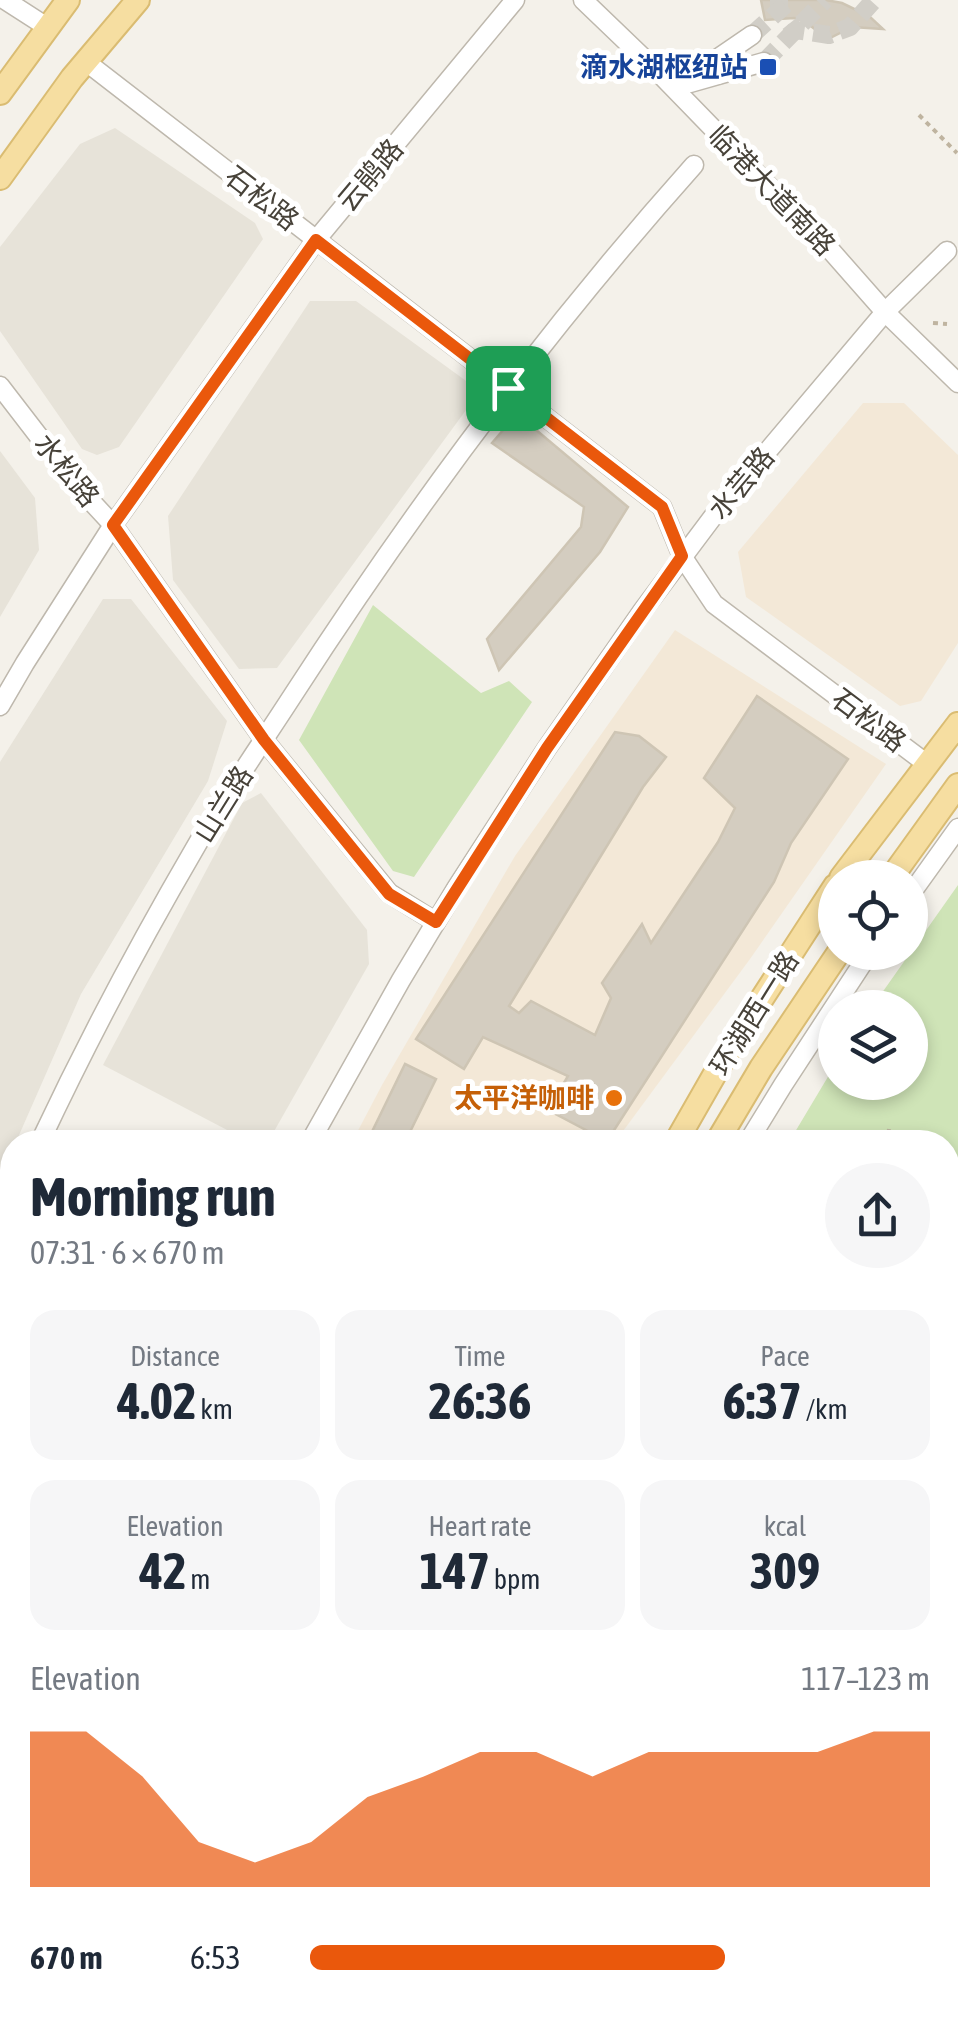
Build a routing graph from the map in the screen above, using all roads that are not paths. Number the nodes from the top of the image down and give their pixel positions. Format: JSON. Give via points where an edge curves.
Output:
{"nodes":[{"id":1,"x":5,"y":0,"type":"edge"},
{"id":2,"x":68,"y":0,"type":"edge"},
{"id":3,"x":138,"y":0,"type":"edge"},
{"id":4,"x":515,"y":0,"type":"edge"},
{"id":5,"x":583,"y":0,"type":"edge"},
{"id":6,"x":46,"y":27,"type":"junction"},
{"id":7,"x":752,"y":35,"type":"tunnel mouth"},
{"id":8,"x":86,"y":62,"type":"junction"},
{"id":9,"x":764,"y":62,"type":"tunnel mouth"},
{"id":10,"x":656,"y":71,"type":"junction"},
{"id":11,"x":0,"y":93,"type":"edge"},
{"id":12,"x":694,"y":164,"type":"dead end"},
{"id":13,"x":0,"y":178,"type":"edge"},
{"id":14,"x":316,"y":240,"type":"junction"},
{"id":15,"x":946,"y":251,"type":"dead end"},
{"id":16,"x":885,"y":312,"type":"junction"},
{"id":17,"x":958,"y":383,"type":"edge"},
{"id":18,"x":0,"y":386,"type":"edge"},
{"id":19,"x":508,"y":388,"type":"junction"},
{"id":20,"x":113,"y":525,"type":"junction"},
{"id":21,"x":682,"y":556,"type":"junction"},
{"id":22,"x":0,"y":706,"type":"edge"},
{"id":23,"x":958,"y":724,"type":"edge"},
{"id":24,"x":264,"y":740,"type":"junction"},
{"id":25,"x":927,"y":764,"type":"junction"},
{"id":26,"x":958,"y":785,"type":"edge"},
{"id":27,"x":958,"y":828,"type":"edge"},
{"id":28,"x":855,"y":860,"type":"edge"},
{"id":29,"x":905,"y":860,"type":"edge"},
{"id":30,"x":928,"y":869,"type":"edge"},
{"id":31,"x":818,"y":912,"type":"edge"},
{"id":32,"x":436,"y":922,"type":"junction"},
{"id":33,"x":827,"y":970,"type":"edge"},
{"id":34,"x":858,"y":970,"type":"edge"},
{"id":35,"x":46,"y":1130,"type":"edge"},
{"id":36,"x":317,"y":1130,"type":"edge"},
{"id":37,"x":683,"y":1130,"type":"edge"},
{"id":38,"x":724,"y":1130,"type":"edge"},
{"id":39,"x":755,"y":1130,"type":"edge"}],
"edges":[{"from":1,"to":6,"type":"street"},
{"from":2,"to":6,"type":"main road"},
{"from":3,"to":8,"type":"main road"},
{"from":4,"to":14,"type":"street","name":"云鹃路"},
{"from":5,"to":10,"type":"street","name":"临港大道南路"},
{"from":6,"to":11,"type":"main road"},
{"from":7,"to":10,"type":"street","via":[[714,61]]},
{"from":8,"to":13,"type":"main road"},
{"from":8,"to":14,"type":"street","name":"石松路"},
{"from":9,"to":10,"type":"street","via":[[690,84]]},
{"from":10,"to":16,"type":"street","name":"临港大道南路"},
{"from":12,"to":19,"type":"street","name":"山兰路"},
{"from":14,"to":19,"type":"street","name":"石松路"},
{"from":14,"to":20,"type":"street","name":"云鹃路"},
{"from":15,"to":16,"type":"street","name":"水芸路"},
{"from":16,"to":17,"type":"street","name":"临港大道南路"},
{"from":16,"to":21,"type":"street","name":"水芸路"},
{"from":18,"to":20,"type":"street","name":"水松路"},
{"from":19,"to":21,"type":"street","name":"石松路","via":[[662,507]]},
{"from":19,"to":24,"type":"street","name":"山兰路","via":[[357,596]]},
{"from":20,"to":22,"type":"street","name":"云鹃路"},
{"from":20,"to":24,"type":"street","name":"水松路"},
{"from":21,"to":25,"type":"street","name":"石松路","via":[[714,604]]},
{"from":21,"to":32,"type":"street","name":"水芸路"},
{"from":23,"to":25,"type":"main road"},
{"from":24,"to":32,"type":"street","name":"水松路","via":[[389,894]]},
{"from":24,"to":35,"type":"street","name":"山兰路","via":[[144,939]]},
{"from":25,"to":28,"type":"main road"},
{"from":26,"to":29,"type":"main road"},
{"from":27,"to":30,"type":"street"},
{"from":31,"to":37,"type":"main road","name":"环湖西一路"},
{"from":32,"to":36,"type":"street","name":"水芸路"},
{"from":33,"to":38,"type":"main road","name":"环湖西一路"},
{"from":34,"to":39,"type":"street"}]}
